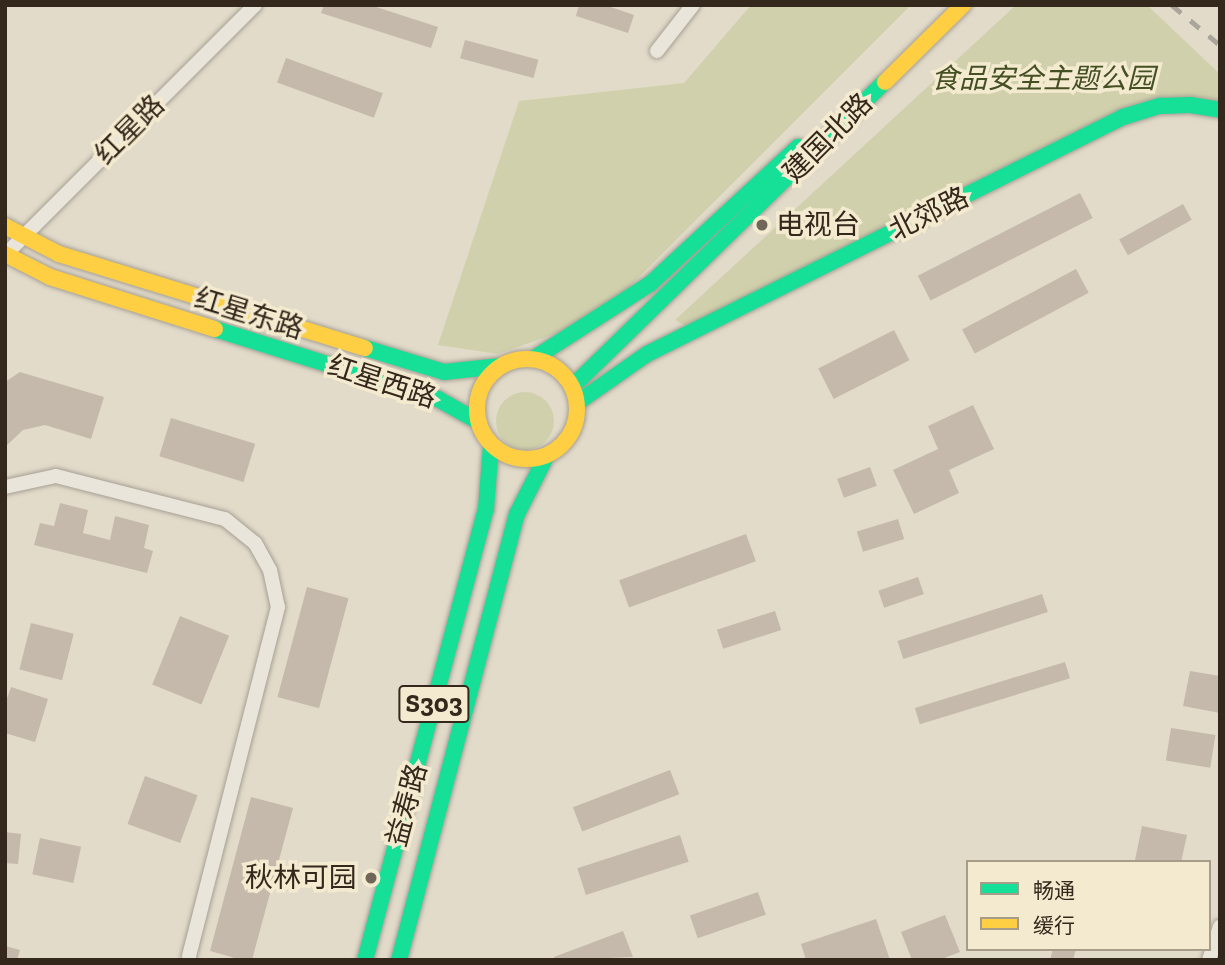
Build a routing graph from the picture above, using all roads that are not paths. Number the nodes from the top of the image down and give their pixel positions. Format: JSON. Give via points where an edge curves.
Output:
{"nodes":[{"id":1,"x":255,"y":5,"type":"edge"},
{"id":2,"x":693,"y":5,"type":"edge"},
{"id":3,"x":942,"y":5,"type":"edge"},
{"id":4,"x":962,"y":5,"type":"edge"},
{"id":5,"x":657,"y":51,"type":"dead end"},
{"id":6,"x":1220,"y":110,"type":"edge"},
{"id":7,"x":5,"y":226,"type":"edge"},
{"id":8,"x":23,"y":237,"type":"junction"},
{"id":9,"x":5,"y":254,"type":"edge"},
{"id":10,"x":534,"y":359,"type":"junction"},
{"id":11,"x":500,"y":366,"type":"junction"},
{"id":12,"x":575,"y":395,"type":"junction"},
{"id":13,"x":477,"y":421,"type":"junction"},
{"id":14,"x":491,"y":446,"type":"junction"},
{"id":15,"x":547,"y":456,"type":"junction"},
{"id":16,"x":5,"y":487,"type":"edge"},
{"id":17,"x":1220,"y":927,"type":"edge"},
{"id":18,"x":189,"y":957,"type":"dead end"},
{"id":19,"x":365,"y":960,"type":"edge"},
{"id":20,"x":399,"y":960,"type":"edge"},
{"id":21,"x":1209,"y":960,"type":"edge"}],
"edges":[{"from":1,"to":8,"type":"street","name":"红星路"},
{"from":2,"to":5,"type":"street"},
{"from":3,"to":10,"type":"main road","name":"建国北路","via":[[783,162],[650,284]]},
{"from":4,"to":12,"type":"main road","name":"建国北路"},
{"from":6,"to":12,"type":"main road","name":"北郊路","via":[[1190,104],[1160,106],[1123,117],[647,354]]},
{"from":7,"to":8,"type":"main road","name":"红星东路"},
{"from":8,"to":9,"type":"street","name":"红星路"},
{"from":8,"to":11,"type":"main road","name":"红星东路","via":[[59,254],[444,372]]},
{"from":9,"to":13,"type":"main road","name":"红星西路","via":[[50,277],[438,399]]},
{"from":10,"to":11,"type":"main road"},
{"from":10,"to":12,"type":"main road","via":[[556,369]]},
{"from":11,"to":13,"type":"main road","via":[[479,392]]},
{"from":12,"to":15,"type":"main road","via":[[571,434]]},
{"from":13,"to":14,"type":"main road"},
{"from":14,"to":15,"type":"main road","via":[[518,459]]},
{"from":14,"to":19,"type":"main road","name":"益寿路","number":"S303","via":[[486,509]]},
{"from":15,"to":20,"type":"main road","name":"益寿路","number":"S303","via":[[517,514]]},
{"from":16,"to":18,"type":"street","via":[[55,476],[225,519],[255,543],[270,570],[278,607]]},
{"from":17,"to":21,"type":"street"}]}
